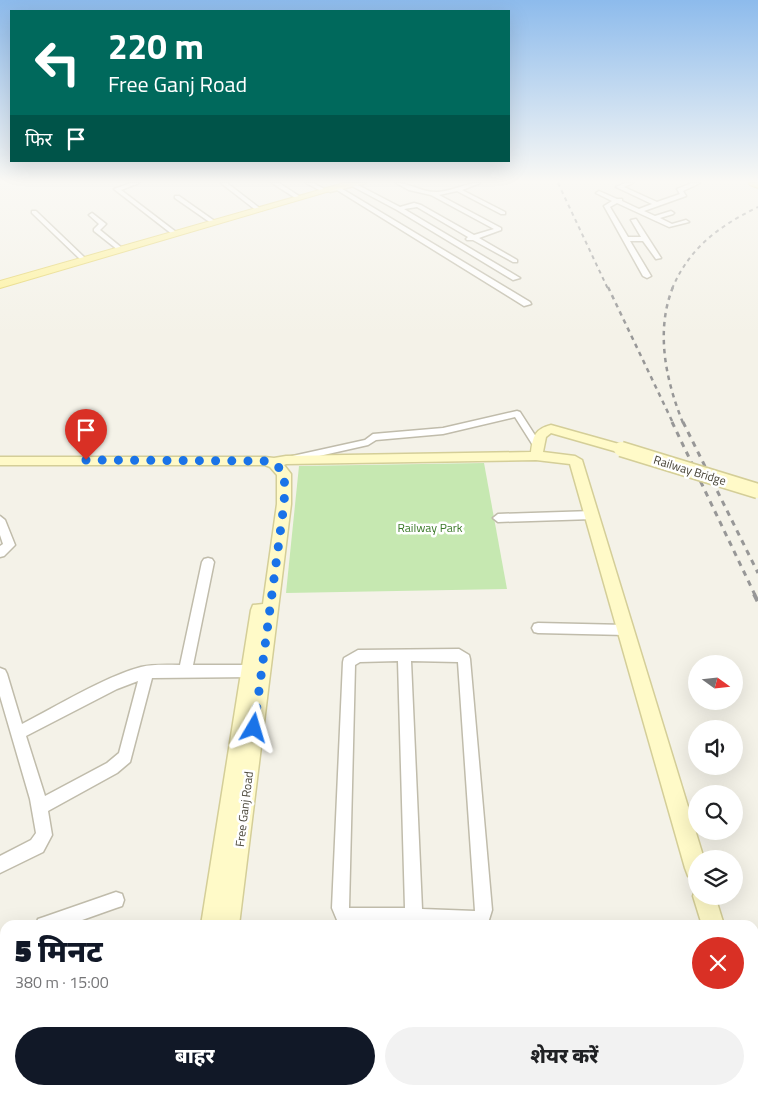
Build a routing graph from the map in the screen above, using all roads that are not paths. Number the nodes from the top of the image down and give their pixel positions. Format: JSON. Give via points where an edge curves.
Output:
{"nodes":[{"id":1,"x":57,"y":234,"type":"edge"},
{"id":2,"x":101,"y":234,"type":"edge"},
{"id":3,"x":170,"y":234,"type":"edge"},
{"id":4,"x":414,"y":234,"type":"edge"},
{"id":5,"x":441,"y":234,"type":"edge"},
{"id":6,"x":470,"y":234,"type":"edge"},
{"id":7,"x":483,"y":234,"type":"edge"},
{"id":8,"x":622,"y":234,"type":"edge"},
{"id":9,"x":642,"y":234,"type":"edge"},
{"id":10,"x":475,"y":237,"type":"junction"},
{"id":11,"x":625,"y":239,"type":"junction"},
{"id":12,"x":645,"y":239,"type":"junction"},
{"id":13,"x":456,"y":243,"type":"junction"},
{"id":14,"x":120,"y":249,"type":"junction"},
{"id":15,"x":436,"y":249,"type":"junction"},
{"id":16,"x":658,"y":258,"type":"dead end"},
{"id":17,"x":83,"y":259,"type":"junction"},
{"id":18,"x":515,"y":261,"type":"dead end"},
{"id":19,"x":646,"y":276,"type":"dead end"},
{"id":20,"x":516,"y":278,"type":"dead end"},
{"id":21,"x":0,"y":285,"type":"edge"},
{"id":22,"x":528,"y":304,"type":"dead end"},
{"id":23,"x":536,"y":451,"type":"junction"},
{"id":24,"x":0,"y":461,"type":"edge"},
{"id":25,"x":280,"y":461,"type":"junction"},
{"id":26,"x":0,"y":467,"type":"edge"},
{"id":27,"x":758,"y":491,"type":"edge"},
{"id":28,"x":593,"y":516,"type":"junction"},
{"id":29,"x":498,"y":518,"type":"dead end"},
{"id":30,"x":0,"y":520,"type":"edge"},
{"id":31,"x":0,"y":553,"type":"edge"},
{"id":32,"x":208,"y":562,"type":"dead end"},
{"id":33,"x":264,"y":617,"type":"junction"},
{"id":34,"x":538,"y":628,"type":"dead end"},
{"id":35,"x":626,"y":630,"type":"junction"},
{"id":36,"x":404,"y":655,"type":"junction"},
{"id":37,"x":185,"y":670,"type":"junction"},
{"id":38,"x":256,"y":671,"type":"junction"},
{"id":39,"x":147,"y":672,"type":"junction"},
{"id":40,"x":0,"y":674,"type":"edge"},
{"id":41,"x":18,"y":733,"type":"junction"},
{"id":42,"x":40,"y":806,"type":"junction"},
{"id":43,"x":234,"y":824,"type":"junction"},
{"id":44,"x":691,"y":850,"type":"edge"},
{"id":45,"x":0,"y":865,"type":"edge"},
{"id":46,"x":116,"y":900,"type":"dead end"},
{"id":47,"x":707,"y":905,"type":"edge"},
{"id":48,"x":58,"y":920,"type":"edge"},
{"id":49,"x":213,"y":920,"type":"edge"},
{"id":50,"x":228,"y":920,"type":"edge"},
{"id":51,"x":401,"y":920,"type":"edge"},
{"id":52,"x":414,"y":920,"type":"edge"},
{"id":53,"x":445,"y":920,"type":"edge"},
{"id":54,"x":711,"y":920,"type":"edge"}],
"edges":[{"from":1,"to":17,"type":"street"},
{"from":2,"to":14,"type":"street"},
{"from":3,"to":14,"type":"main road"},
{"from":4,"to":15,"type":"street"},
{"from":5,"to":13,"type":"street"},
{"from":6,"to":10,"type":"street"},
{"from":7,"to":10,"type":"street"},
{"from":8,"to":11,"type":"street"},
{"from":9,"to":12,"type":"street"},
{"from":10,"to":13,"type":"street"},
{"from":10,"to":18,"type":"street"},
{"from":11,"to":12,"type":"street"},
{"from":11,"to":19,"type":"street"},
{"from":12,"to":16,"type":"street"},
{"from":13,"to":15,"type":"street"},
{"from":13,"to":20,"type":"street"},
{"from":14,"to":17,"type":"main road"},
{"from":15,"to":22,"type":"street"},
{"from":17,"to":21,"type":"main road"},
{"from":23,"to":25,"type":"street"},
{"from":23,"to":25,"type":"street","via":[[517,414],[443,432],[373,437],[368,442]]},
{"from":23,"to":27,"type":"street","name":"Railway Bridge","bridge":true,"via":[[542,432],[551,429]]},
{"from":23,"to":28,"type":"street","via":[[575,460]]},
{"from":24,"to":25,"type":"street"},
{"from":25,"to":33,"type":"street","name":"Free Ganj Road","via":[[285,483]]},
{"from":26,"to":33,"type":"street","via":[[258,465],[270,469],[276,480],[276,490]]},
{"from":28,"to":29,"type":"street"},
{"from":28,"to":35,"type":"street"},
{"from":30,"to":31,"type":"street","via":[[9,541]]},
{"from":32,"to":37,"type":"street"},
{"from":33,"to":38,"type":"street","name":"Free Ganj Road"},
{"from":34,"to":35,"type":"street"},
{"from":35,"to":44,"type":"street"},
{"from":36,"to":51,"type":"street","via":[[358,656],[349,662],[340,908],[349,916]]},
{"from":36,"to":52,"type":"street"},
{"from":36,"to":53,"type":"street","via":[[455,654],[464,659],[484,900],[482,917]]},
{"from":37,"to":38,"type":"street"},
{"from":37,"to":39,"type":"street"},
{"from":38,"to":43,"type":"street","name":"Free Ganj Road"},
{"from":39,"to":41,"type":"street","via":[[112,685]]},
{"from":39,"to":42,"type":"street","via":[[128,750],[120,763]]},
{"from":40,"to":41,"type":"street"},
{"from":41,"to":42,"type":"street"},
{"from":42,"to":45,"type":"street","via":[[44,830],[40,843]]},
{"from":43,"to":49,"type":"street"},
{"from":43,"to":50,"type":"street","name":"Free Ganj Road"},
{"from":46,"to":48,"type":"street"},
{"from":47,"to":54,"type":"street"}]}
